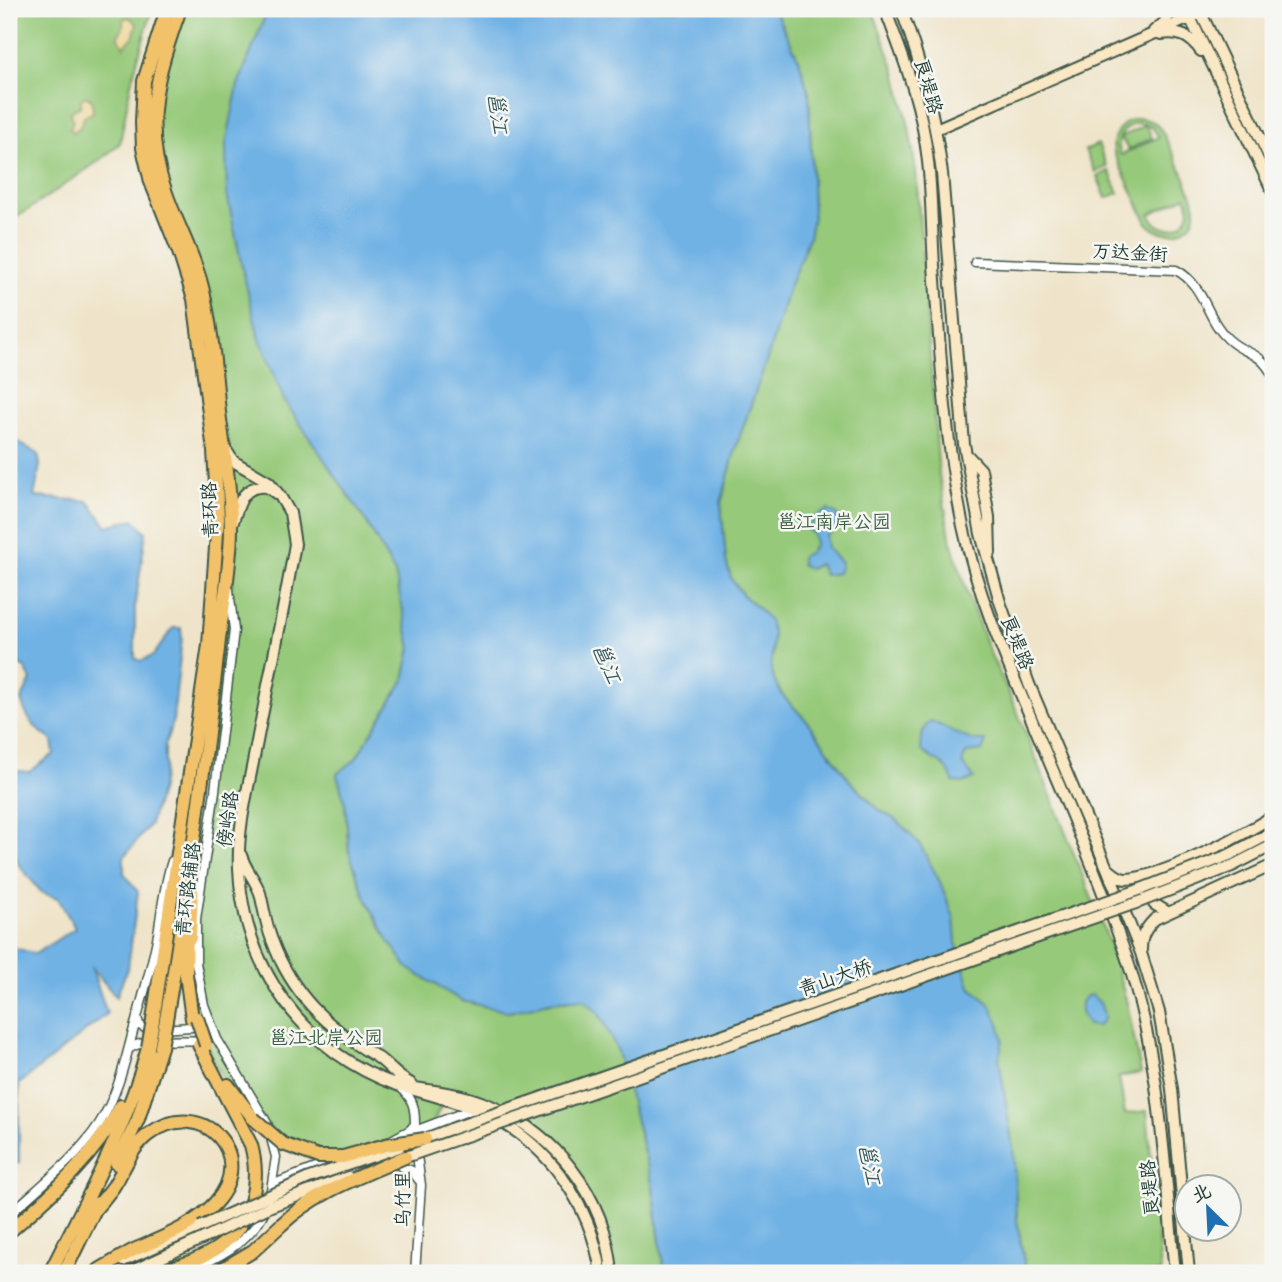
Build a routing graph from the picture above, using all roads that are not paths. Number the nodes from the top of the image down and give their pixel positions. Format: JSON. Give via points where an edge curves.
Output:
{"nodes":[{"id":1,"x":167,"y":9,"type":"edge"},
{"id":2,"x":180,"y":9,"type":"edge"},
{"id":3,"x":885,"y":9,"type":"edge"},
{"id":4,"x":901,"y":9,"type":"edge"},
{"id":5,"x":1172,"y":9,"type":"edge"},
{"id":6,"x":1196,"y":12,"type":"edge"},
{"id":7,"x":1146,"y":37,"type":"junction"},
{"id":8,"x":1219,"y":64,"type":"junction"},
{"id":9,"x":936,"y":128,"type":"junction"},
{"id":10,"x":1273,"y":165,"type":"edge"},
{"id":11,"x":1273,"y":192,"type":"edge"},
{"id":12,"x":975,"y":262,"type":"dead end"},
{"id":13,"x":1273,"y":376,"type":"edge"},
{"id":14,"x":224,"y":445,"type":"junction"},
{"id":15,"x":280,"y":496,"type":"junction"},
{"id":16,"x":231,"y":528,"type":"junction"},
{"id":17,"x":228,"y":580,"type":"junction"},
{"id":18,"x":203,"y":775,"type":"junction"},
{"id":19,"x":1273,"y":816,"type":"edge"},
{"id":20,"x":1089,"y":825,"type":"junction"},
{"id":21,"x":1078,"y":831,"type":"junction"},
{"id":22,"x":1273,"y":832,"type":"edge"},
{"id":23,"x":179,"y":842,"type":"junction"},
{"id":24,"x":1273,"y":845,"type":"edge"},
{"id":25,"x":240,"y":848,"type":"junction"},
{"id":26,"x":1231,"y":860,"type":"junction"},
{"id":27,"x":1273,"y":865,"type":"edge"},
{"id":28,"x":1107,"y":868,"type":"junction"},
{"id":29,"x":1156,"y":872,"type":"junction"},
{"id":30,"x":1167,"y":912,"type":"junction"},
{"id":31,"x":1140,"y":953,"type":"junction"},
{"id":32,"x":137,"y":1017,"type":"junction"},
{"id":33,"x":199,"y":1017,"type":"junction"},
{"id":34,"x":160,"y":1020,"type":"junction"},
{"id":35,"x":203,"y":1045,"type":"junction"},
{"id":36,"x":220,"y":1046,"type":"junction"},
{"id":37,"x":154,"y":1048,"type":"junction"},
{"id":38,"x":128,"y":1051,"type":"junction"},
{"id":39,"x":143,"y":1066,"type":"junction"},
{"id":40,"x":397,"y":1085,"type":"junction"},
{"id":41,"x":446,"y":1094,"type":"junction"},
{"id":42,"x":473,"y":1109,"type":"junction"},
{"id":43,"x":505,"y":1126,"type":"junction"},
{"id":44,"x":418,"y":1131,"type":"junction"},
{"id":45,"x":453,"y":1134,"type":"junction"},
{"id":46,"x":406,"y":1159,"type":"junction"},
{"id":47,"x":274,"y":1184,"type":"junction"},
{"id":48,"x":421,"y":1185,"type":"junction"},
{"id":49,"x":91,"y":1203,"type":"junction"},
{"id":50,"x":264,"y":1213,"type":"junction"},
{"id":51,"x":9,"y":1215,"type":"edge"},
{"id":52,"x":9,"y":1232,"type":"edge"},
{"id":53,"x":202,"y":1232,"type":"junction"},
{"id":54,"x":65,"y":1271,"type":"edge"},
{"id":55,"x":94,"y":1272,"type":"edge"},
{"id":56,"x":47,"y":1273,"type":"edge"},
{"id":57,"x":128,"y":1273,"type":"edge"},
{"id":58,"x":159,"y":1273,"type":"edge"},
{"id":59,"x":182,"y":1273,"type":"edge"},
{"id":60,"x":216,"y":1273,"type":"edge"},
{"id":61,"x":415,"y":1273,"type":"edge"},
{"id":62,"x":601,"y":1273,"type":"edge"},
{"id":63,"x":612,"y":1273,"type":"edge"},
{"id":64,"x":1175,"y":1273,"type":"edge"},
{"id":65,"x":1189,"y":1273,"type":"edge"}],
"edges":[{"from":1,"to":23,"type":"main road","name":"青环路","via":[[144,80],[144,148],[151,182],[194,299],[219,510],[209,645]]},
{"from":2,"to":14,"type":"main road","name":"青环路","via":[[157,82],[153,139],[164,187],[205,298]]},
{"from":3,"to":21,"type":"main road","name":"良堤路","via":[[924,133],[949,438],[963,525],[990,619]]},
{"from":4,"to":9,"type":"main road","name":"良堤路"},
{"from":5,"to":7,"type":"main road","via":[[1164,23]]},
{"from":6,"to":7,"type":"main road"},
{"from":6,"to":8,"type":"main road"},
{"from":7,"to":8,"type":"main road","via":[[1185,35]]},
{"from":7,"to":9,"type":"main road"},
{"from":8,"to":10,"type":"main road"},
{"from":8,"to":11,"type":"main road"},
{"from":9,"to":20,"type":"main road","name":"良堤路","via":[[966,454],[981,534],[1029,684]]},
{"from":12,"to":13,"type":"street","name":"万达金街","via":[[1176,270],[1197,289],[1227,338],[1257,355]]},
{"from":14,"to":15,"type":"main road","via":[[233,461],[269,482]]},
{"from":14,"to":16,"type":"main road","name":"青环路"},
{"from":15,"to":16,"type":"main road","via":[[267,487],[249,489],[240,499]]},
{"from":15,"to":25,"type":"main road","name":"傍岭路","via":[[290,513],[295,544]]},
{"from":16,"to":17,"type":"main road","name":"青环路"},
{"from":17,"to":18,"type":"main road","name":"青环路"},
{"from":17,"to":33,"type":"street","name":"青环路辅路","via":[[234,630],[195,931]]},
{"from":18,"to":33,"type":"main road","via":[[204,811],[186,959],[187,991]]},
{"from":18,"to":34,"type":"main road","name":"青环路"},
{"from":19,"to":29,"type":"main road","via":[[1227,842]]},
{"from":20,"to":21,"type":"main road"},
{"from":20,"to":28,"type":"main road","name":"良堤路"},
{"from":21,"to":64,"type":"main road","name":"良堤路","via":[[1145,1015]]},
{"from":22,"to":26,"type":"main road"},
{"from":23,"to":32,"type":"street","name":"青环路辅路","via":[[166,879],[155,951]]},
{"from":23,"to":34,"type":"main road","name":"青环路"},
{"from":24,"to":26,"type":"main road"},
{"from":25,"to":40,"type":"main road","name":"傍岭路","via":[[246,920],[254,948],[278,994],[328,1048]]},
{"from":25,"to":41,"type":"main road","via":[[259,891],[272,942],[309,1003],[340,1034],[381,1060],[399,1078]]},
{"from":26,"to":45,"type":"main road","name":"青山大桥","bridge":true,"via":[[1139,902]]},
{"from":27,"to":30,"type":"main road"},
{"from":28,"to":29,"type":"main road","via":[[1126,879]]},
{"from":28,"to":31,"type":"main road","name":"良堤路"},
{"from":29,"to":30,"type":"main road","via":[[1148,885],[1150,895],[1154,904]]},
{"from":30,"to":31,"type":"main road","via":[[1145,929]]},
{"from":31,"to":65,"type":"main road","name":"良堤路","via":[[1159,1012],[1172,1089]]},
{"from":32,"to":33,"type":"street","via":[[142,1027],[155,1030],[202,1027],[207,1023]]},
{"from":32,"to":38,"type":"street","name":"青环路辅路"},
{"from":33,"to":35,"type":"main road"},
{"from":33,"to":36,"type":"street","name":"青环路辅路"},
{"from":34,"to":37,"type":"main road","bridge":true},
{"from":35,"to":44,"type":"main road","bridge":true,"via":[[253,1118],[277,1140],[300,1152],[343,1157]]},
{"from":35,"to":58,"type":"main road","via":[[251,1145],[256,1167],[254,1191],[250,1208],[227,1241]]},
{"from":36,"to":38,"type":"street","via":[[208,1040],[146,1042]]},
{"from":36,"to":47,"type":"street","name":"青环路辅路","via":[[267,1122],[276,1157]]},
{"from":37,"to":39,"type":"main road"},
{"from":37,"to":49,"type":"main road","via":[[138,1119]]},
{"from":38,"to":51,"type":"street","name":"青环路辅路","via":[[111,1104],[93,1132]]},
{"from":39,"to":49,"type":"main road"},
{"from":39,"to":52,"type":"main road","via":[[92,1151]]},
{"from":40,"to":41,"type":"main road","name":"傍岭路"},
{"from":40,"to":42,"type":"main road","name":"傍岭路"},
{"from":40,"to":44,"type":"street","name":"乌竹里","via":[[411,1099]]},
{"from":41,"to":63,"type":"main road","name":"傍岭路","via":[[484,1103],[527,1125],[558,1152],[596,1209]]},
{"from":42,"to":43,"type":"main road","name":"傍岭路"},
{"from":42,"to":44,"type":"street"},
{"from":43,"to":46,"type":"street"},
{"from":43,"to":62,"type":"main road","name":"傍岭路","via":[[562,1176],[585,1214]]},
{"from":44,"to":45,"type":"main road"},
{"from":44,"to":46,"type":"street","name":"乌竹里"},
{"from":44,"to":47,"type":"street"},
{"from":44,"to":53,"type":"main road","bridge":true,"via":[[309,1178]]},
{"from":45,"to":46,"type":"main road","bridge":true},
{"from":46,"to":48,"type":"street","name":"乌竹里"},
{"from":46,"to":48,"type":"street"},
{"from":46,"to":50,"type":"street"},
{"from":46,"to":53,"type":"main road","bridge":true},
{"from":46,"to":60,"type":"main road","bridge":true,"via":[[301,1207],[253,1251]]},
{"from":47,"to":50,"type":"street","name":"青环路辅路"},
{"from":48,"to":61,"type":"street","name":"乌竹里"},
{"from":49,"to":54,"type":"main road"},
{"from":49,"to":55,"type":"main road","via":[[113,1187],[137,1146],[160,1127],[192,1121],[223,1140],[230,1177],[212,1207],[185,1226]]},
{"from":49,"to":56,"type":"main road"},
{"from":50,"to":59,"type":"street","via":[[232,1248]]},
{"from":53,"to":55,"type":"main road"},
{"from":53,"to":57,"type":"main road"}]}
